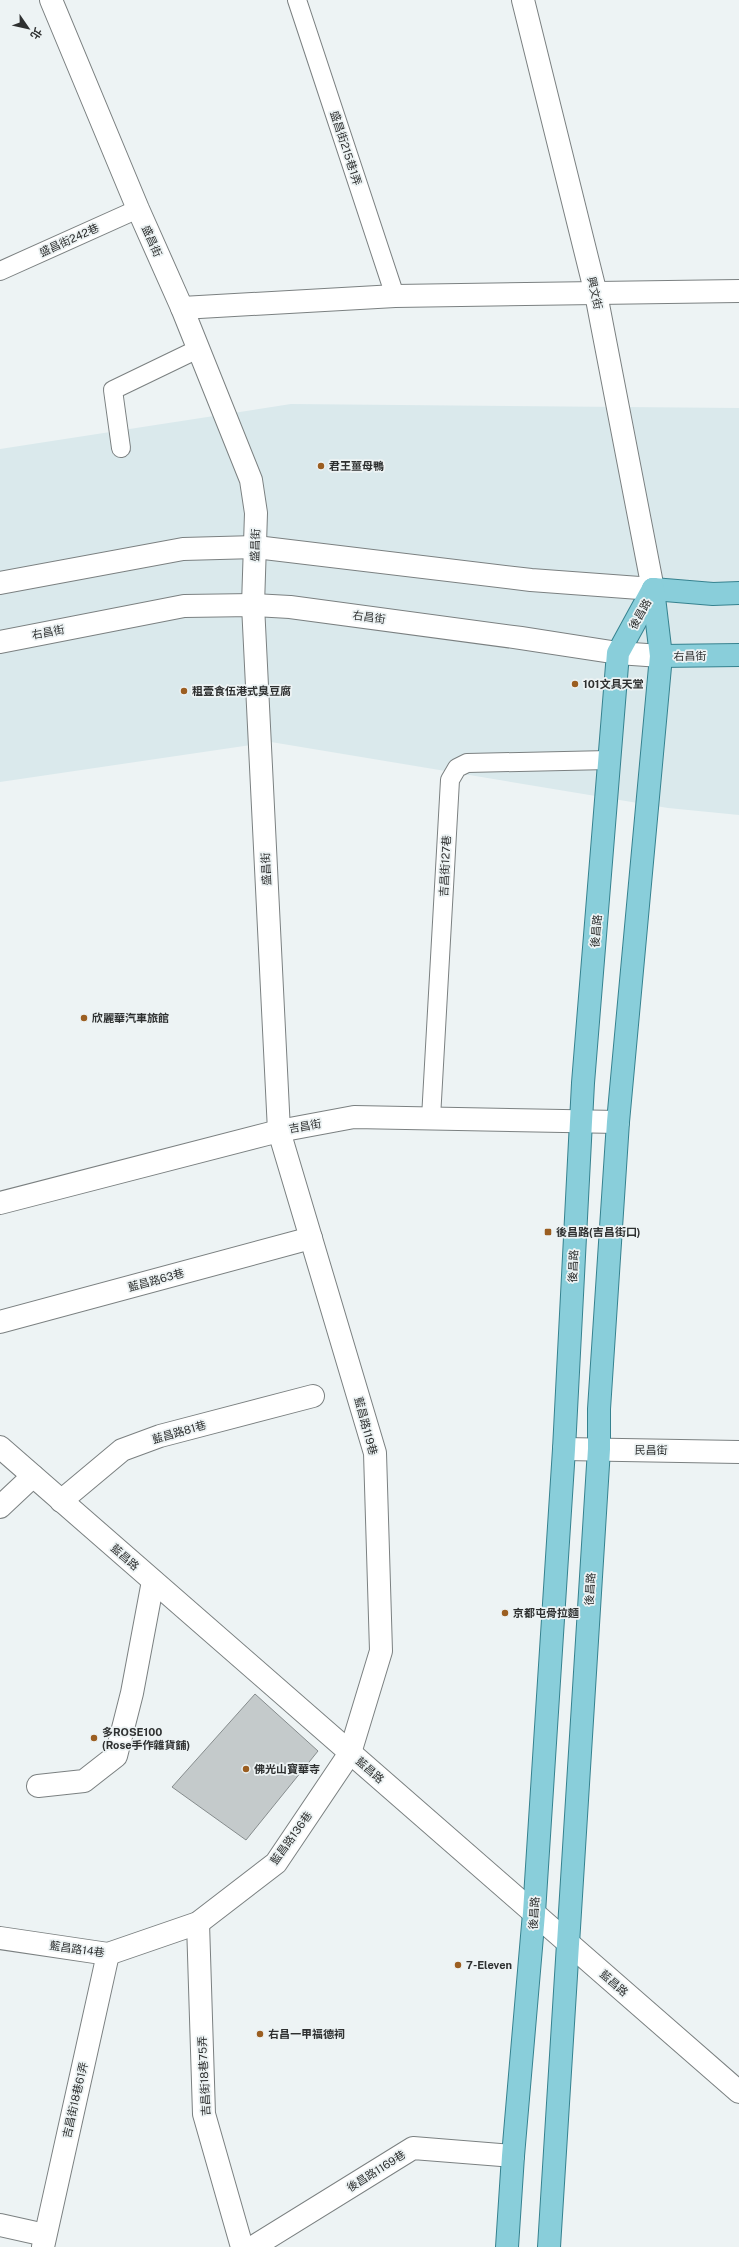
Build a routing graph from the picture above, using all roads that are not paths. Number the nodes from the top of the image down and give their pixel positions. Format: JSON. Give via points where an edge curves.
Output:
{"nodes":[{"id":1,"x":50,"y":0,"type":"edge"},
{"id":2,"x":297,"y":0,"type":"edge"},
{"id":3,"x":524,"y":0,"type":"edge"},
{"id":4,"x":138,"y":209,"type":"junction"},
{"id":5,"x":0,"y":271,"type":"edge"},
{"id":6,"x":739,"y":291,"type":"edge"},
{"id":7,"x":596,"y":294,"type":"junction"},
{"id":8,"x":394,"y":296,"type":"junction"},
{"id":9,"x":182,"y":308,"type":"junction"},
{"id":10,"x":198,"y":349,"type":"junction"},
{"id":11,"x":121,"y":448,"type":"dead end"},
{"id":12,"x":256,"y":547,"type":"junction"},
{"id":13,"x":0,"y":583,"type":"edge"},
{"id":14,"x":653,"y":589,"type":"junction"},
{"id":15,"x":739,"y":594,"type":"edge"},
{"id":16,"x":253,"y":605,"type":"junction"},
{"id":17,"x":0,"y":642,"type":"edge"},
{"id":18,"x":618,"y":653,"type":"junction"},
{"id":19,"x":739,"y":655,"type":"edge"},
{"id":20,"x":661,"y":656,"type":"junction"},
{"id":21,"x":609,"y":760,"type":"junction"},
{"id":22,"x":431,"y":1118,"type":"junction"},
{"id":23,"x":581,"y":1120,"type":"junction"},
{"id":24,"x":618,"y":1122,"type":"junction"},
{"id":25,"x":279,"y":1131,"type":"junction"},
{"id":26,"x":0,"y":1203,"type":"edge"},
{"id":27,"x":311,"y":1238,"type":"junction"},
{"id":28,"x":0,"y":1322,"type":"edge"},
{"id":29,"x":313,"y":1396,"type":"dead end"},
{"id":30,"x":0,"y":1447,"type":"edge"},
{"id":31,"x":564,"y":1449,"type":"junction"},
{"id":32,"x":599,"y":1449,"type":"junction"},
{"id":33,"x":739,"y":1452,"type":"edge"},
{"id":34,"x":33,"y":1476,"type":"junction"},
{"id":35,"x":61,"y":1501,"type":"junction"},
{"id":36,"x":0,"y":1507,"type":"edge"},
{"id":37,"x":153,"y":1581,"type":"junction"},
{"id":38,"x":350,"y":1753,"type":"junction"},
{"id":39,"x":38,"y":1786,"type":"dead end"},
{"id":40,"x":534,"y":1913,"type":"junction"},
{"id":41,"x":198,"y":1924,"type":"junction"},
{"id":42,"x":0,"y":1938,"type":"edge"},
{"id":43,"x":567,"y":1942,"type":"junction"},
{"id":44,"x":108,"y":1954,"type":"junction"},
{"id":45,"x":737,"y":2086,"type":"edge"},
{"id":46,"x":513,"y":2156,"type":"junction"},
{"id":47,"x":0,"y":2225,"type":"edge"},
{"id":48,"x":44,"y":2241,"type":"edge"},
{"id":49,"x":242,"y":2247,"type":"edge"},
{"id":50,"x":253,"y":2247,"type":"edge"},
{"id":51,"x":507,"y":2247,"type":"edge"},
{"id":52,"x":549,"y":2247,"type":"edge"}],
"edges":[{"from":1,"to":4,"type":"street","name":"盛昌街"},
{"from":2,"to":8,"type":"lane","name":"盛昌街215巷1弄"},
{"from":3,"to":7,"type":"street","name":"興文街"},
{"from":4,"to":5,"type":"lane","name":"盛昌街242巷"},
{"from":4,"to":9,"type":"street","name":"盛昌街"},
{"from":6,"to":7,"type":"street"},
{"from":7,"to":8,"type":"street"},
{"from":7,"to":14,"type":"street","name":"興文街"},
{"from":8,"to":9,"type":"street"},
{"from":9,"to":10,"type":"street","name":"盛昌街"},
{"from":10,"to":11,"type":"lane","via":[[113,390]]},
{"from":10,"to":12,"type":"street","name":"盛昌街","via":[[251,480],[256,512]]},
{"from":12,"to":13,"type":"street","via":[[183,549]]},
{"from":12,"to":14,"type":"street","via":[[531,580]]},
{"from":12,"to":16,"type":"street","name":"盛昌街"},
{"from":14,"to":15,"type":"main road"},
{"from":14,"to":18,"type":"main road","name":"後昌路"},
{"from":14,"to":20,"type":"main road","name":"後昌路"},
{"from":16,"to":17,"type":"street","name":"右昌街","via":[[184,606]]},
{"from":16,"to":18,"type":"street","name":"右昌街","via":[[305,609]]},
{"from":16,"to":25,"type":"street","name":"盛昌街"},
{"from":18,"to":20,"type":"street","name":"右昌街"},
{"from":18,"to":21,"type":"main road","name":"後昌路"},
{"from":19,"to":20,"type":"main road","name":"右昌街"},
{"from":20,"to":24,"type":"main road","name":"後昌路"},
{"from":21,"to":22,"type":"lane","name":"吉昌街127巷","via":[[467,763],[457,768],[450,780]]},
{"from":21,"to":23,"type":"main road","name":"後昌路"},
{"from":22,"to":23,"type":"street","name":"吉昌街"},
{"from":22,"to":25,"type":"street","name":"吉昌街","via":[[354,1117]]},
{"from":23,"to":24,"type":"street","name":"吉昌街"},
{"from":23,"to":31,"type":"main road","name":"後昌路"},
{"from":24,"to":32,"type":"main road","name":"後昌路","via":[[599,1409]]},
{"from":25,"to":26,"type":"street","name":"吉昌街"},
{"from":25,"to":27,"type":"street","name":"藍昌路119巷"},
{"from":27,"to":28,"type":"street","name":"藍昌路63巷"},
{"from":27,"to":38,"type":"street","name":"藍昌路119巷","via":[[375,1453],[381,1651]]},
{"from":29,"to":35,"type":"street","name":"藍昌路81巷","via":[[160,1436],[122,1450]]},
{"from":30,"to":34,"type":"street","name":"藍昌路"},
{"from":31,"to":32,"type":"street","name":"民昌街"},
{"from":31,"to":40,"type":"main road","name":"後昌路"},
{"from":32,"to":33,"type":"street","name":"民昌街"},
{"from":32,"to":43,"type":"main road","name":"後昌路"},
{"from":34,"to":35,"type":"street","name":"藍昌路"},
{"from":34,"to":36,"type":"street"},
{"from":35,"to":37,"type":"street","name":"藍昌路"},
{"from":37,"to":38,"type":"street","name":"藍昌路"},
{"from":37,"to":39,"type":"street","via":[[132,1693],[116,1756],[84,1781]]},
{"from":38,"to":40,"type":"street","name":"藍昌路"},
{"from":38,"to":41,"type":"street","name":"藍昌路136巷","via":[[276,1863]]},
{"from":40,"to":43,"type":"street","name":"藍昌路"},
{"from":40,"to":46,"type":"main road","name":"後昌路"},
{"from":41,"to":44,"type":"street","name":"藍昌路14巷"},
{"from":41,"to":49,"type":"street","name":"吉昌街18巷75弄","via":[[204,2114]]},
{"from":42,"to":44,"type":"street","name":"藍昌路14巷"},
{"from":43,"to":45,"type":"street","name":"藍昌路"},
{"from":43,"to":52,"type":"main road","name":"後昌路"},
{"from":44,"to":48,"type":"street","name":"吉昌街18巷61弄"},
{"from":46,"to":50,"type":"street","name":"後昌路1169巷","via":[[413,2148]]},
{"from":46,"to":51,"type":"main road","name":"後昌路"},
{"from":47,"to":48,"type":"street"}]}
